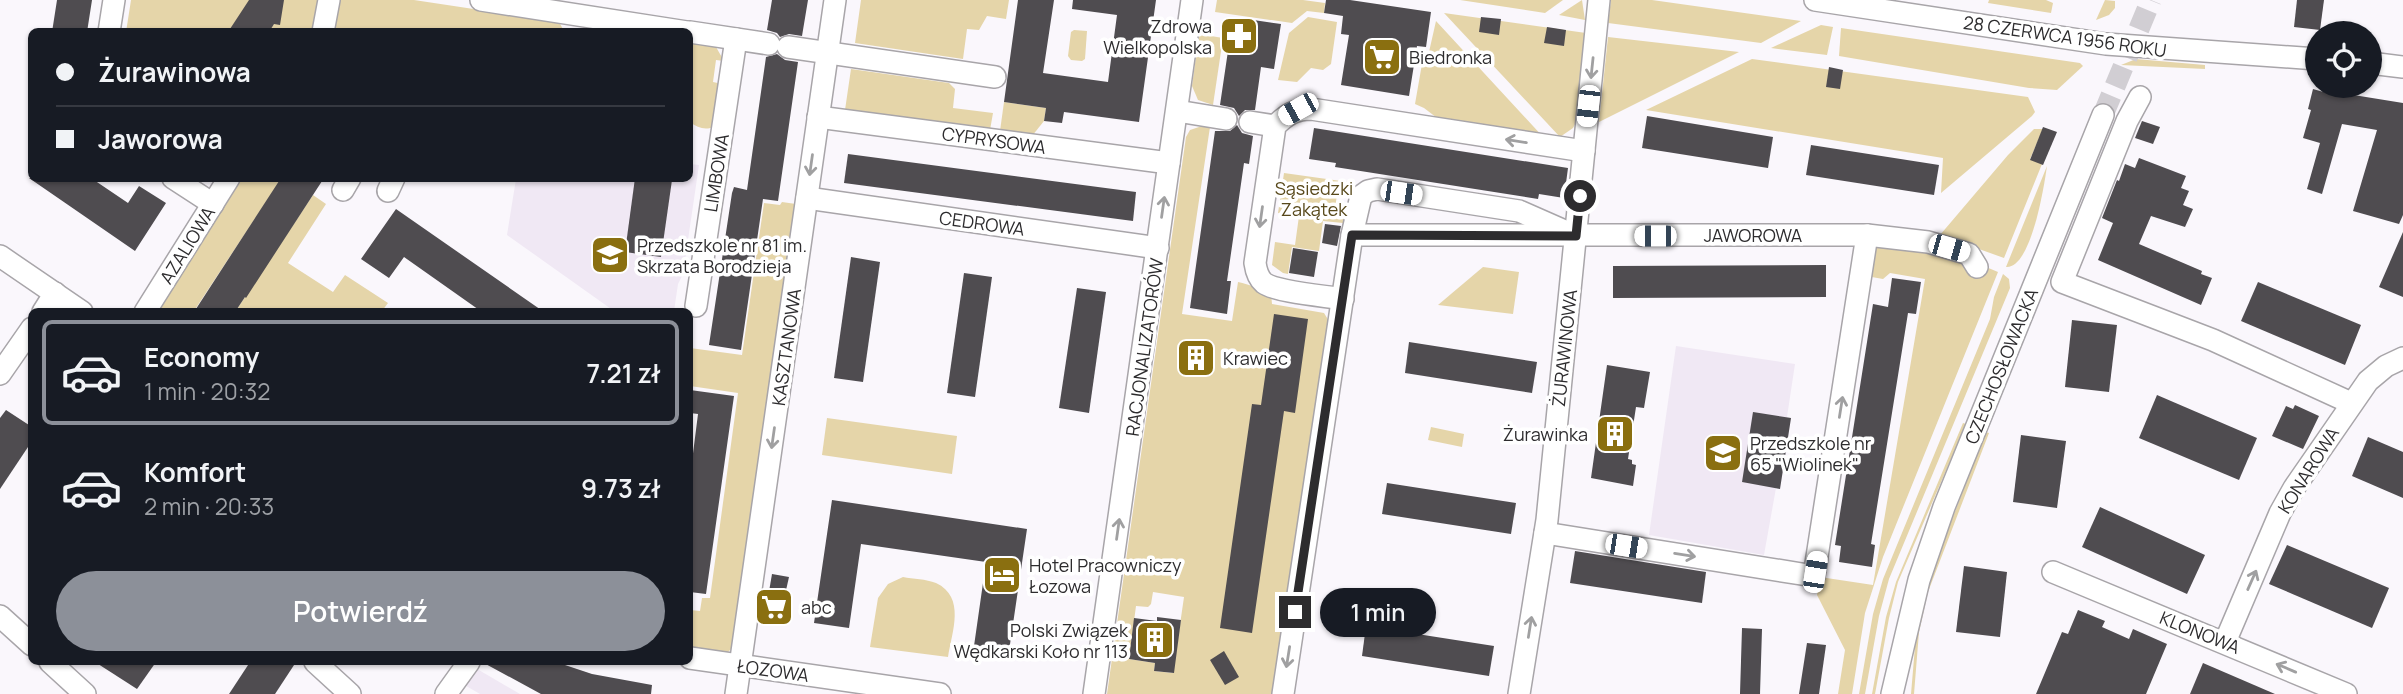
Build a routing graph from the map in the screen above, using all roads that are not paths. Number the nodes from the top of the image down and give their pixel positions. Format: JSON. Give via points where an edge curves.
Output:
{"nodes":[{"id":1,"x":114,"y":0,"type":"edge"},
{"id":2,"x":329,"y":0,"type":"edge"},
{"id":3,"x":835,"y":0,"type":"edge"},
{"id":4,"x":1192,"y":0,"type":"edge"},
{"id":5,"x":1599,"y":0,"type":"edge"},
{"id":6,"x":1815,"y":0,"type":"edge"},
{"id":7,"x":493,"y":1,"type":"edge"},
{"id":8,"x":1875,"y":4,"type":"edge"},
{"id":9,"x":576,"y":23,"type":"edge"},
{"id":10,"x":110,"y":28,"type":"edge"},
{"id":11,"x":324,"y":28,"type":"edge"},
{"id":12,"x":638,"y":28,"type":"edge"},
{"id":13,"x":693,"y":33,"type":"edge"},
{"id":14,"x":736,"y":39,"type":"junction"},
{"id":15,"x":827,"y":53,"type":"junction"},
{"id":16,"x":2305,"y":59,"type":"edge"},
{"id":17,"x":2382,"y":64,"type":"edge"},
{"id":18,"x":2403,"y":67,"type":"edge"},
{"id":19,"x":995,"y":77,"type":"dead end"},
{"id":20,"x":2140,"y":97,"type":"dead end"},
{"id":21,"x":1177,"y":111,"type":"junction"},
{"id":22,"x":2103,"y":115,"type":"tunnel mouth"},
{"id":23,"x":818,"y":117,"type":"junction"},
{"id":24,"x":1226,"y":118,"type":"dead end"},
{"id":25,"x":1250,"y":122,"type":"dead end"},
{"id":26,"x":1275,"y":126,"type":"junction"},
{"id":27,"x":1584,"y":151,"type":"junction"},
{"id":28,"x":1169,"y":163,"type":"junction"},
{"id":29,"x":179,"y":182,"type":"edge"},
{"id":30,"x":227,"y":182,"type":"edge"},
{"id":31,"x":807,"y":198,"type":"junction"},
{"id":32,"x":213,"y":204,"type":"junction"},
{"id":33,"x":1352,"y":235,"type":"junction"},
{"id":34,"x":1867,"y":235,"type":"junction"},
{"id":35,"x":1576,"y":236,"type":"junction"},
{"id":36,"x":1157,"y":247,"type":"junction"},
{"id":37,"x":0,"y":256,"type":"edge"},
{"id":38,"x":1977,"y":267,"type":"dead end"},
{"id":39,"x":55,"y":293,"type":"junction"},
{"id":40,"x":1343,"y":299,"type":"junction"},
{"id":41,"x":696,"y":306,"type":"dead end"},
{"id":42,"x":46,"y":308,"type":"edge"},
{"id":43,"x":76,"y":308,"type":"edge"},
{"id":44,"x":148,"y":308,"type":"edge"},
{"id":45,"x":28,"y":334,"type":"edge"},
{"id":46,"x":2402,"y":368,"type":"edge"},
{"id":47,"x":0,"y":374,"type":"edge"},
{"id":48,"x":2351,"y":403,"type":"junction"},
{"id":49,"x":1545,"y":533,"type":"junction"},
{"id":50,"x":2053,"y":572,"type":"dead end"},
{"id":51,"x":0,"y":616,"type":"edge"},
{"id":52,"x":1908,"y":621,"type":"junction"},
{"id":53,"x":28,"y":641,"type":"edge"},
{"id":54,"x":2225,"y":642,"type":"junction"},
{"id":55,"x":693,"y":658,"type":"edge"},
{"id":56,"x":53,"y":665,"type":"edge"},
{"id":57,"x":318,"y":665,"type":"edge"},
{"id":58,"x":467,"y":665,"type":"edge"},
{"id":59,"x":741,"y":665,"type":"junction"},
{"id":60,"x":85,"y":694,"type":"edge"},
{"id":61,"x":350,"y":694,"type":"edge"},
{"id":62,"x":446,"y":694,"type":"edge"},
{"id":63,"x":736,"y":694,"type":"edge"},
{"id":64,"x":940,"y":694,"type":"edge"},
{"id":65,"x":1094,"y":694,"type":"edge"},
{"id":66,"x":1283,"y":694,"type":"edge"},
{"id":67,"x":1520,"y":694,"type":"edge"},
{"id":68,"x":1892,"y":694,"type":"edge"},
{"id":69,"x":1903,"y":694,"type":"edge"},
{"id":70,"x":2346,"y":694,"type":"edge"}],
"edges":[{"from":1,"to":10,"type":"street"},
{"from":2,"to":11,"type":"street"},
{"from":3,"to":15,"type":"street","name":"KASZTANOWA"},
{"from":4,"to":21,"type":"street","name":"RACJONALIZATORÓW"},
{"from":5,"to":27,"type":"street","name":"ŻURAWINOWA","one_way":true},
{"from":6,"to":8,"type":"street","name":"28 CZERWCA 1956 ROKU"},
{"from":7,"to":9,"type":"street"},
{"from":8,"to":16,"type":"street","name":"28 CZERWCA 1956 ROKU","via":[[2106,44]]},
{"from":9,"to":12,"type":"street"},
{"from":13,"to":14,"type":"street"},
{"from":14,"to":15,"type":"street"},
{"from":14,"to":41,"type":"street","name":"LIMBOWA"},
{"from":15,"to":19,"type":"street"},
{"from":15,"to":23,"type":"street","name":"KASZTANOWA"},
{"from":17,"to":18,"type":"street"},
{"from":20,"to":48,"type":"street","via":[[2062,282],[2213,340]]},
{"from":21,"to":24,"type":"street"},
{"from":21,"to":28,"type":"street","name":"RACJONALIZATORÓW"},
{"from":22,"to":52,"type":"street","name":"CZECHOSŁOWACKA","via":[[1944,507]]},
{"from":23,"to":28,"type":"street","name":"CYPRYSOWA"},
{"from":23,"to":31,"type":"street","name":"KASZTANOWA","one_way":true},
{"from":25,"to":26,"type":"street"},
{"from":27,"to":26,"type":"street","one_way":true,"via":[[1311,108],[1298,109]]},
{"from":26,"to":40,"type":"street","one_way":true,"via":[[1257,274],[1276,288]]},
{"from":27,"to":35,"type":"street","name":"ŻURAWINOWA"},
{"from":36,"to":28,"type":"street","name":"RACJONALIZATORÓW","one_way":true},
{"from":29,"to":32,"type":"street"},
{"from":30,"to":32,"type":"street","name":"AZALIOWA"},
{"from":31,"to":36,"type":"street","name":"CEDROWA"},
{"from":31,"to":59,"type":"street","name":"KASZTANOWA","one_way":true},
{"from":32,"to":44,"type":"street","name":"AZALIOWA"},
{"from":33,"to":35,"type":"street"},
{"from":33,"to":35,"type":"street","name":"JAWOROWA","via":[[1361,196],[1377,189],[1519,211]]},
{"from":33,"to":40,"type":"street","name":"JAWOROWA"},
{"from":34,"to":35,"type":"street","name":"JAWOROWA"},
{"from":34,"to":38,"type":"street","name":"JAWOROWA","via":[[1969,254]]},
{"from":49,"to":34,"type":"street","one_way":true,"via":[[1814,576]]},
{"from":35,"to":49,"type":"street","name":"ŻURAWINOWA"},
{"from":65,"to":36,"type":"street","name":"RACJONALIZATORÓW","one_way":true},
{"from":37,"to":39,"type":"street"},
{"from":39,"to":42,"type":"street"},
{"from":39,"to":43,"type":"street"},
{"from":40,"to":66,"type":"street","name":"JAWOROWA","one_way":true},
{"from":45,"to":47,"type":"street"},
{"from":46,"to":48,"type":"street","name":"KONAROWA","via":[[2379,371]]},
{"from":54,"to":48,"type":"street","name":"KONAROWA","one_way":true,"via":[[2280,513]]},
{"from":67,"to":49,"type":"street","name":"ŻURAWINOWA","one_way":true},
{"from":50,"to":54,"type":"street","name":"KLONOWA"},
{"from":51,"to":53,"type":"street"},
{"from":52,"to":68,"type":"street","name":"CZECHOSŁOWACKA"},
{"from":52,"to":69,"type":"street","name":"CZECHOSŁOWACKA"},
{"from":70,"to":54,"type":"street","name":"KLONOWA","one_way":true},
{"from":55,"to":59,"type":"street","name":"ŁOZOWA"},
{"from":56,"to":60,"type":"street"},
{"from":57,"to":61,"type":"street"},
{"from":58,"to":62,"type":"street"},
{"from":59,"to":63,"type":"street","name":"KASZTANOWA"},
{"from":59,"to":64,"type":"street","name":"ŁOZOWA"}]}
